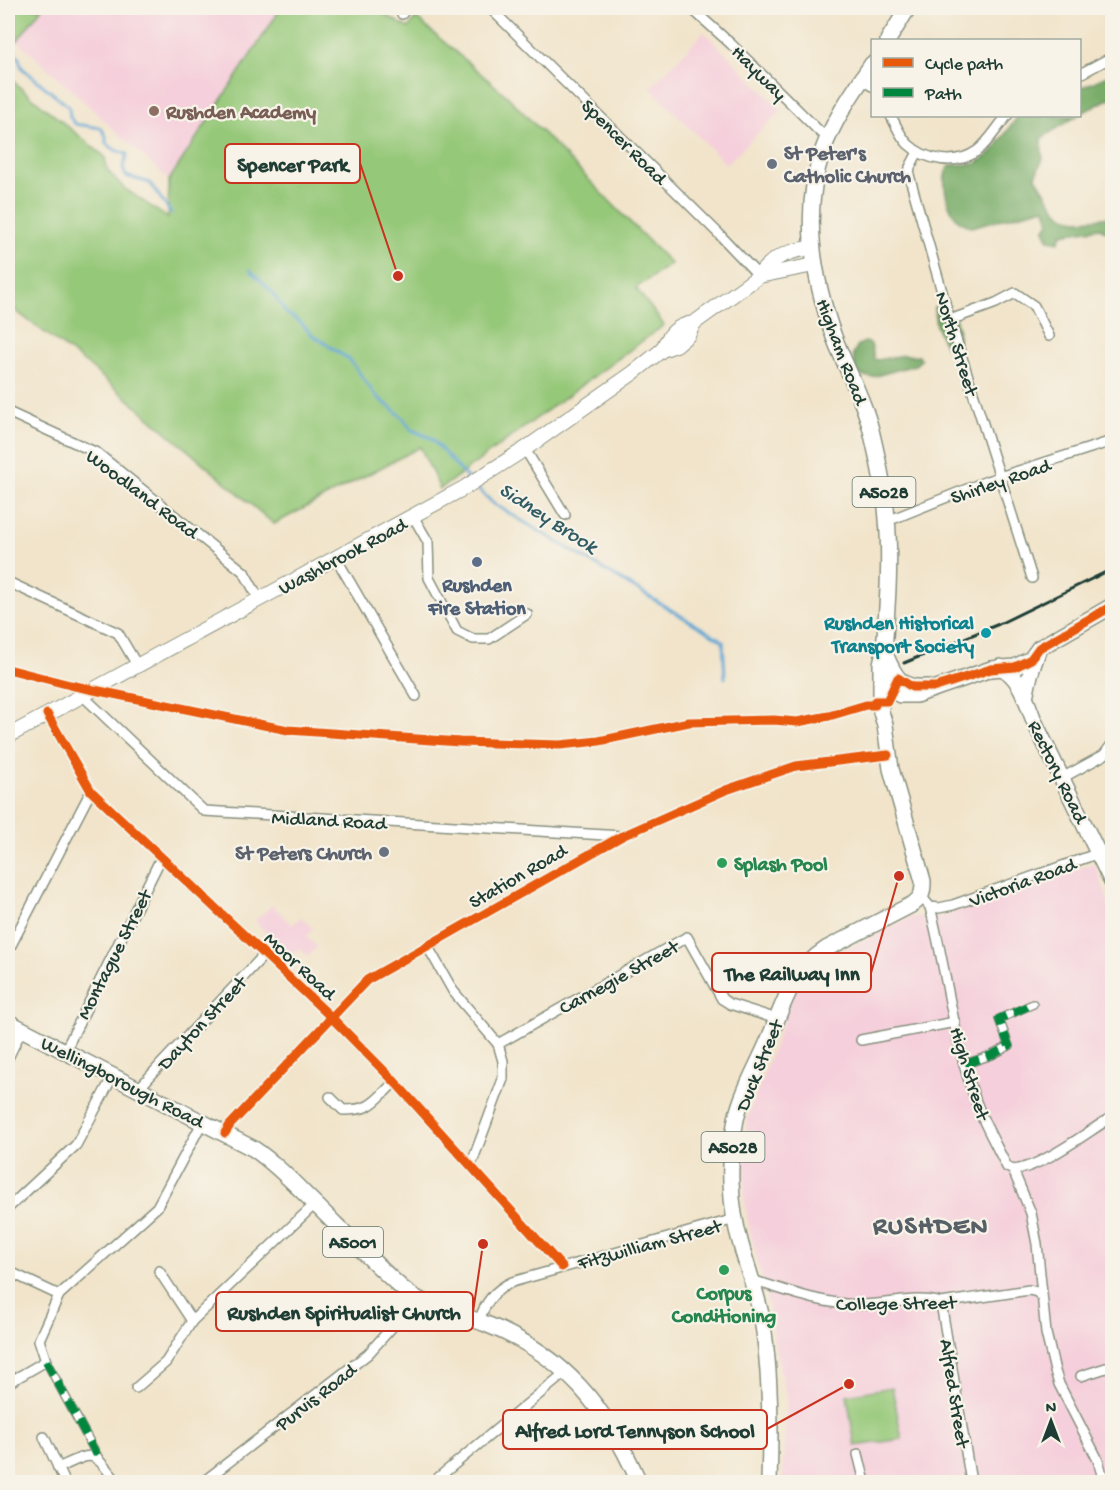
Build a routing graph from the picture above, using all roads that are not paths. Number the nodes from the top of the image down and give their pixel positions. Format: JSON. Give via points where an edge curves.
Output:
{"nodes":[{"id":1,"x":490,"y":8,"type":"edge"},
{"id":2,"x":691,"y":8,"type":"edge"},
{"id":3,"x":908,"y":8,"type":"edge"},
{"id":4,"x":889,"y":39,"type":"edge"},
{"id":5,"x":1113,"y":57,"type":"edge"},
{"id":6,"x":1081,"y":73,"type":"edge"},
{"id":7,"x":867,"y":82,"type":"edge"},
{"id":8,"x":892,"y":117,"type":"edge"},
{"id":9,"x":1006,"y":117,"type":"edge"},
{"id":10,"x":829,"y":136,"type":"junction"},
{"id":11,"x":918,"y":152,"type":"junction"},
{"id":12,"x":812,"y":248,"type":"junction"},
{"id":13,"x":814,"y":265,"type":"junction"},
{"id":14,"x":759,"y":276,"type":"junction"},
{"id":15,"x":950,"y":320,"type":"junction"},
{"id":16,"x":1049,"y":336,"type":"dead end"},
{"id":17,"x":8,"y":412,"type":"edge"},
{"id":18,"x":1113,"y":441,"type":"edge"},
{"id":19,"x":525,"y":449,"type":"junction"},
{"id":20,"x":1000,"y":478,"type":"junction"},
{"id":21,"x":413,"y":516,"type":"junction"},
{"id":22,"x":565,"y":516,"type":"dead end"},
{"id":23,"x":887,"y":518,"type":"junction"},
{"id":24,"x":336,"y":558,"type":"junction"},
{"id":25,"x":1032,"y":578,"type":"dead end"},
{"id":26,"x":8,"y":582,"type":"edge"},
{"id":27,"x":259,"y":599,"type":"junction"},
{"id":28,"x":1113,"y":606,"type":"edge"},
{"id":29,"x":527,"y":614,"type":"dead end"},
{"id":30,"x":1039,"y":648,"type":"junction"},
{"id":31,"x":884,"y":651,"type":"junction"},
{"id":32,"x":137,"y":665,"type":"junction"},
{"id":33,"x":1000,"y":667,"type":"junction"},
{"id":34,"x":881,"y":681,"type":"junction"},
{"id":35,"x":906,"y":691,"type":"junction"},
{"id":36,"x":82,"y":695,"type":"junction"},
{"id":37,"x":416,"y":696,"type":"dead end"},
{"id":38,"x":1025,"y":697,"type":"junction"},
{"id":39,"x":47,"y":714,"type":"junction"},
{"id":40,"x":885,"y":725,"type":"junction"},
{"id":41,"x":8,"y":736,"type":"edge"},
{"id":42,"x":1113,"y":744,"type":"edge"},
{"id":43,"x":888,"y":755,"type":"junction"},
{"id":44,"x":1062,"y":778,"type":"junction"},
{"id":45,"x":91,"y":791,"type":"junction"},
{"id":46,"x":622,"y":836,"type":"junction"},
{"id":47,"x":1106,"y":850,"type":"edge"},
{"id":48,"x":161,"y":858,"type":"junction"},
{"id":49,"x":1113,"y":882,"type":"edge"},
{"id":50,"x":926,"y":902,"type":"junction"},
{"id":51,"x":428,"y":947,"type":"junction"},
{"id":52,"x":8,"y":951,"type":"edge"},
{"id":53,"x":264,"y":955,"type":"junction"},
{"id":54,"x":1033,"y":1004,"type":"dead end"},
{"id":55,"x":331,"y":1017,"type":"junction"},
{"id":56,"x":777,"y":1019,"type":"junction"},
{"id":57,"x":8,"y":1022,"type":"edge"},
{"id":58,"x":955,"y":1022,"type":"junction"},
{"id":59,"x":22,"y":1029,"type":"junction"},
{"id":60,"x":861,"y":1040,"type":"dead end"},
{"id":61,"x":498,"y":1044,"type":"junction"},
{"id":62,"x":65,"y":1051,"type":"junction"},
{"id":63,"x":8,"y":1058,"type":"edge"},
{"id":64,"x":965,"y":1064,"type":"junction"},
{"id":65,"x":113,"y":1076,"type":"junction"},
{"id":66,"x":395,"y":1082,"type":"junction"},
{"id":67,"x":140,"y":1090,"type":"junction"},
{"id":68,"x":330,"y":1097,"type":"dead end"},
{"id":69,"x":1113,"y":1117,"type":"edge"},
{"id":70,"x":202,"y":1121,"type":"junction"},
{"id":71,"x":225,"y":1133,"type":"junction"},
{"id":72,"x":471,"y":1166,"type":"junction"},
{"id":73,"x":1013,"y":1170,"type":"junction"},
{"id":74,"x":315,"y":1204,"type":"junction"},
{"id":75,"x":8,"y":1208,"type":"edge"},
{"id":76,"x":735,"y":1219,"type":"junction"},
{"id":77,"x":562,"y":1267,"type":"junction"},
{"id":78,"x":8,"y":1271,"type":"edge"},
{"id":79,"x":159,"y":1271,"type":"dead end"},
{"id":80,"x":752,"y":1280,"type":"junction"},
{"id":81,"x":59,"y":1295,"type":"junction"},
{"id":82,"x":1041,"y":1296,"type":"junction"},
{"id":83,"x":417,"y":1299,"type":"junction"},
{"id":84,"x":941,"y":1303,"type":"junction"},
{"id":85,"x":192,"y":1321,"type":"junction"},
{"id":86,"x":479,"y":1321,"type":"junction"},
{"id":87,"x":46,"y":1361,"type":"junction"},
{"id":88,"x":1113,"y":1366,"type":"edge"},
{"id":89,"x":566,"y":1372,"type":"junction"},
{"id":90,"x":1081,"y":1376,"type":"dead end"},
{"id":91,"x":8,"y":1383,"type":"edge"},
{"id":92,"x":136,"y":1388,"type":"dead end"},
{"id":93,"x":44,"y":1437,"type":"dead end"},
{"id":94,"x":858,"y":1454,"type":"dead end"},
{"id":95,"x":99,"y":1459,"type":"junction"},
{"id":96,"x":58,"y":1467,"type":"junction"},
{"id":97,"x":1113,"y":1479,"type":"edge"},
{"id":98,"x":65,"y":1482,"type":"edge"},
{"id":99,"x":117,"y":1482,"type":"edge"},
{"id":100,"x":203,"y":1482,"type":"edge"},
{"id":101,"x":433,"y":1482,"type":"edge"},
{"id":102,"x":639,"y":1482,"type":"edge"},
{"id":103,"x":770,"y":1482,"type":"edge"},
{"id":104,"x":865,"y":1482,"type":"edge"},
{"id":105,"x":971,"y":1482,"type":"edge"},
{"id":106,"x":1104,"y":1482,"type":"edge"}],
"edges":[{"from":1,"to":14,"type":"street","name":"Spencer Road"},
{"from":2,"to":10,"type":"street","name":"Hayway","via":[[820,132]]},
{"from":3,"to":4,"type":"main road"},
{"from":5,"to":6,"type":"street"},
{"from":7,"to":10,"type":"main road","name":"Higham Road","number":"A5028"},
{"from":8,"to":11,"type":"street","via":[[906,142]]},
{"from":9,"to":11,"type":"street","via":[[982,146],[969,155],[947,160]]},
{"from":10,"to":12,"type":"main road","name":"Higham Road","number":"A5028","via":[[816,178]]},
{"from":11,"to":15,"type":"street","name":"North Street","via":[[909,175]]},
{"from":12,"to":13,"type":"main road","name":"Higham Road","number":"A5028"},
{"from":12,"to":14,"type":"main road","name":"Washbrook Road","via":[[791,251],[765,267]]},
{"from":13,"to":14,"type":"main road","name":"Washbrook Road"},
{"from":13,"to":23,"type":"main road","name":"Higham Road","number":"A5028","via":[[835,340],[870,427]]},
{"from":14,"to":19,"type":"main road","name":"Washbrook Road","via":[[694,323],[676,345],[662,350]]},
{"from":15,"to":16,"type":"street","via":[[1015,292],[1034,306]]},
{"from":15,"to":20,"type":"street","name":"North Street"},
{"from":17,"to":27,"type":"street","name":"Woodland Road","via":[[97,453],[244,572]]},
{"from":18,"to":20,"type":"street","name":"Shirley Road"},
{"from":19,"to":21,"type":"main road","name":"Washbrook Road"},
{"from":19,"to":22,"type":"street"},
{"from":20,"to":23,"type":"street","name":"Shirley Road"},
{"from":20,"to":25,"type":"street","name":"North Street"},
{"from":21,"to":24,"type":"main road","name":"Washbrook Road"},
{"from":21,"to":29,"type":"street","via":[[428,542],[429,578],[457,631],[473,639],[489,639]]},
{"from":23,"to":31,"type":"main road","name":"Higham Road","number":"A5028"},
{"from":24,"to":27,"type":"main road","name":"Washbrook Road"},
{"from":24,"to":37,"type":"street"},
{"from":26,"to":32,"type":"street","via":[[118,633]]},
{"from":27,"to":32,"type":"main road","name":"Washbrook Road"},
{"from":28,"to":30,"type":"main road"},
{"from":30,"to":33,"type":"main road","via":[[1023,651]]},
{"from":30,"to":38,"type":"main road"},
{"from":31,"to":34,"type":"main road","name":"High Street","number":"A5028"},
{"from":31,"to":35,"type":"main road"},
{"from":32,"to":36,"type":"main road","name":"Washbrook Road"},
{"from":33,"to":35,"type":"main road","via":[[930,692],[916,695]]},
{"from":33,"to":38,"type":"main road","name":"Rectory Road","via":[[1010,672]]},
{"from":34,"to":35,"type":"main road"},
{"from":34,"to":40,"type":"main road","name":"High Street","number":"A5028"},
{"from":35,"to":40,"type":"main road","via":[[890,710]]},
{"from":36,"to":39,"type":"main road","name":"Washbrook Road"},
{"from":36,"to":46,"type":"street","name":"Midland Road","via":[[204,811]]},
{"from":38,"to":44,"type":"main road","name":"Rectory Road"},
{"from":39,"to":41,"type":"main road","name":"Washbrook Road"},
{"from":39,"to":45,"type":"street","name":"Moor Road"},
{"from":40,"to":43,"type":"main road","name":"High Street","number":"A5028"},
{"from":42,"to":44,"type":"street","via":[[1104,755]]},
{"from":43,"to":46,"type":"street","name":"Station Road","via":[[796,766],[726,790]]},
{"from":43,"to":50,"type":"main road","name":"High Street","number":"A5028"},
{"from":44,"to":47,"type":"main road","name":"Rectory Road"},
{"from":45,"to":48,"type":"street","name":"Moor Road"},
{"from":45,"to":52,"type":"street"},
{"from":46,"to":51,"type":"street","name":"Station Road"},
{"from":47,"to":49,"type":"main road","name":"Rectory Road"},
{"from":47,"to":50,"type":"street","name":"Victoria Road","via":[[953,905],[939,908]]},
{"from":48,"to":53,"type":"street","name":"Moor Road"},
{"from":48,"to":62,"type":"street","name":"Montague Street"},
{"from":50,"to":56,"type":"main road","name":"Duck Street","number":"A5028","via":[[814,957],[792,983]]},
{"from":50,"to":58,"type":"street","name":"High Street"},
{"from":51,"to":55,"type":"street","name":"Station Road","via":[[367,980]]},
{"from":51,"to":61,"type":"street","via":[[453,991]]},
{"from":53,"to":55,"type":"street","name":"Moor Road"},
{"from":53,"to":67,"type":"street","name":"Dayton Street"},
{"from":54,"to":64,"type":"street","via":[[999,1019],[1009,1046]]},
{"from":55,"to":66,"type":"street","name":"Moor Road"},
{"from":55,"to":71,"type":"street","name":"Station Road"},
{"from":56,"to":61,"type":"street","name":"Carnegie Street","via":[[722,999],[687,937]]},
{"from":56,"to":76,"type":"main road","name":"Duck Street","number":"A5028","via":[[736,1119],[731,1177]]},
{"from":57,"to":59,"type":"main road","name":"Wellingborough Road","number":"A5001"},
{"from":58,"to":60,"type":"street"},
{"from":58,"to":64,"type":"street","name":"High Street"},
{"from":59,"to":62,"type":"main road","name":"Wellingborough Road","number":"A5001"},
{"from":59,"to":63,"type":"street"},
{"from":61,"to":72,"type":"street","via":[[503,1079]]},
{"from":62,"to":65,"type":"main road","name":"Wellingborough Road","number":"A5001"},
{"from":64,"to":73,"type":"street","name":"High Street","via":[[982,1116],[1007,1167]]},
{"from":65,"to":67,"type":"main road","name":"Wellingborough Road","number":"A5001"},
{"from":65,"to":75,"type":"street","via":[[76,1145]]},
{"from":66,"to":68,"type":"street","via":[[361,1110],[343,1110]]},
{"from":66,"to":72,"type":"street","name":"Moor Road"},
{"from":67,"to":70,"type":"main road","name":"Wellingborough Road","number":"A5001"},
{"from":69,"to":73,"type":"street","via":[[1038,1162]]},
{"from":70,"to":71,"type":"main road","name":"Wellingborough Road","number":"A5001"},
{"from":70,"to":81,"type":"street","via":[[157,1206]]},
{"from":71,"to":74,"type":"main road","name":"Wellingborough Road","number":"A5001","via":[[267,1158]]},
{"from":72,"to":77,"type":"street","name":"Moor Road"},
{"from":73,"to":82,"type":"street","name":"High Street","via":[[1031,1213]]},
{"from":74,"to":83,"type":"main road","name":"Wellingborough Road","number":"A5001"},
{"from":74,"to":85,"type":"street"},
{"from":76,"to":77,"type":"street","name":"Fitzwilliam Street"},
{"from":76,"to":80,"type":"main road","name":"Duck Street","number":"A5028"},
{"from":77,"to":86,"type":"street","name":"Fitzwilliam Street","via":[[497,1290]]},
{"from":78,"to":81,"type":"street"},
{"from":79,"to":85,"type":"street"},
{"from":80,"to":84,"type":"street","name":"College Street","via":[[828,1303]]},
{"from":80,"to":103,"type":"main road","name":"Duck Street","number":"A5028","via":[[766,1348]]},
{"from":81,"to":87,"type":"street","via":[[39,1340]]},
{"from":82,"to":84,"type":"street","name":"College Street","via":[[1037,1292],[1019,1291]]},
{"from":82,"to":106,"type":"street","name":"High Street","via":[[1059,1384],[1098,1460]]},
{"from":83,"to":86,"type":"main road","name":"Wellingborough Road","number":"A5001"},
{"from":83,"to":100,"type":"street","name":"Purvis Road","via":[[368,1354]]},
{"from":84,"to":105,"type":"street","name":"Alfred Street"},
{"from":85,"to":92,"type":"street","via":[[166,1362]]},
{"from":86,"to":89,"type":"main road","name":"Wellingborough Road","number":"A5001","via":[[528,1344]]},
{"from":87,"to":91,"type":"street"},
{"from":87,"to":95,"type":"street"},
{"from":88,"to":90,"type":"street"},
{"from":89,"to":101,"type":"street"},
{"from":89,"to":102,"type":"main road","name":"Wellingborough Road","number":"A5001","via":[[608,1421]]},
{"from":93,"to":96,"type":"street"},
{"from":94,"to":104,"type":"street"},
{"from":95,"to":96,"type":"street","via":[[89,1455]]},
{"from":95,"to":99,"type":"street"},
{"from":96,"to":98,"type":"street"},
{"from":97,"to":106,"type":"street"}]}
